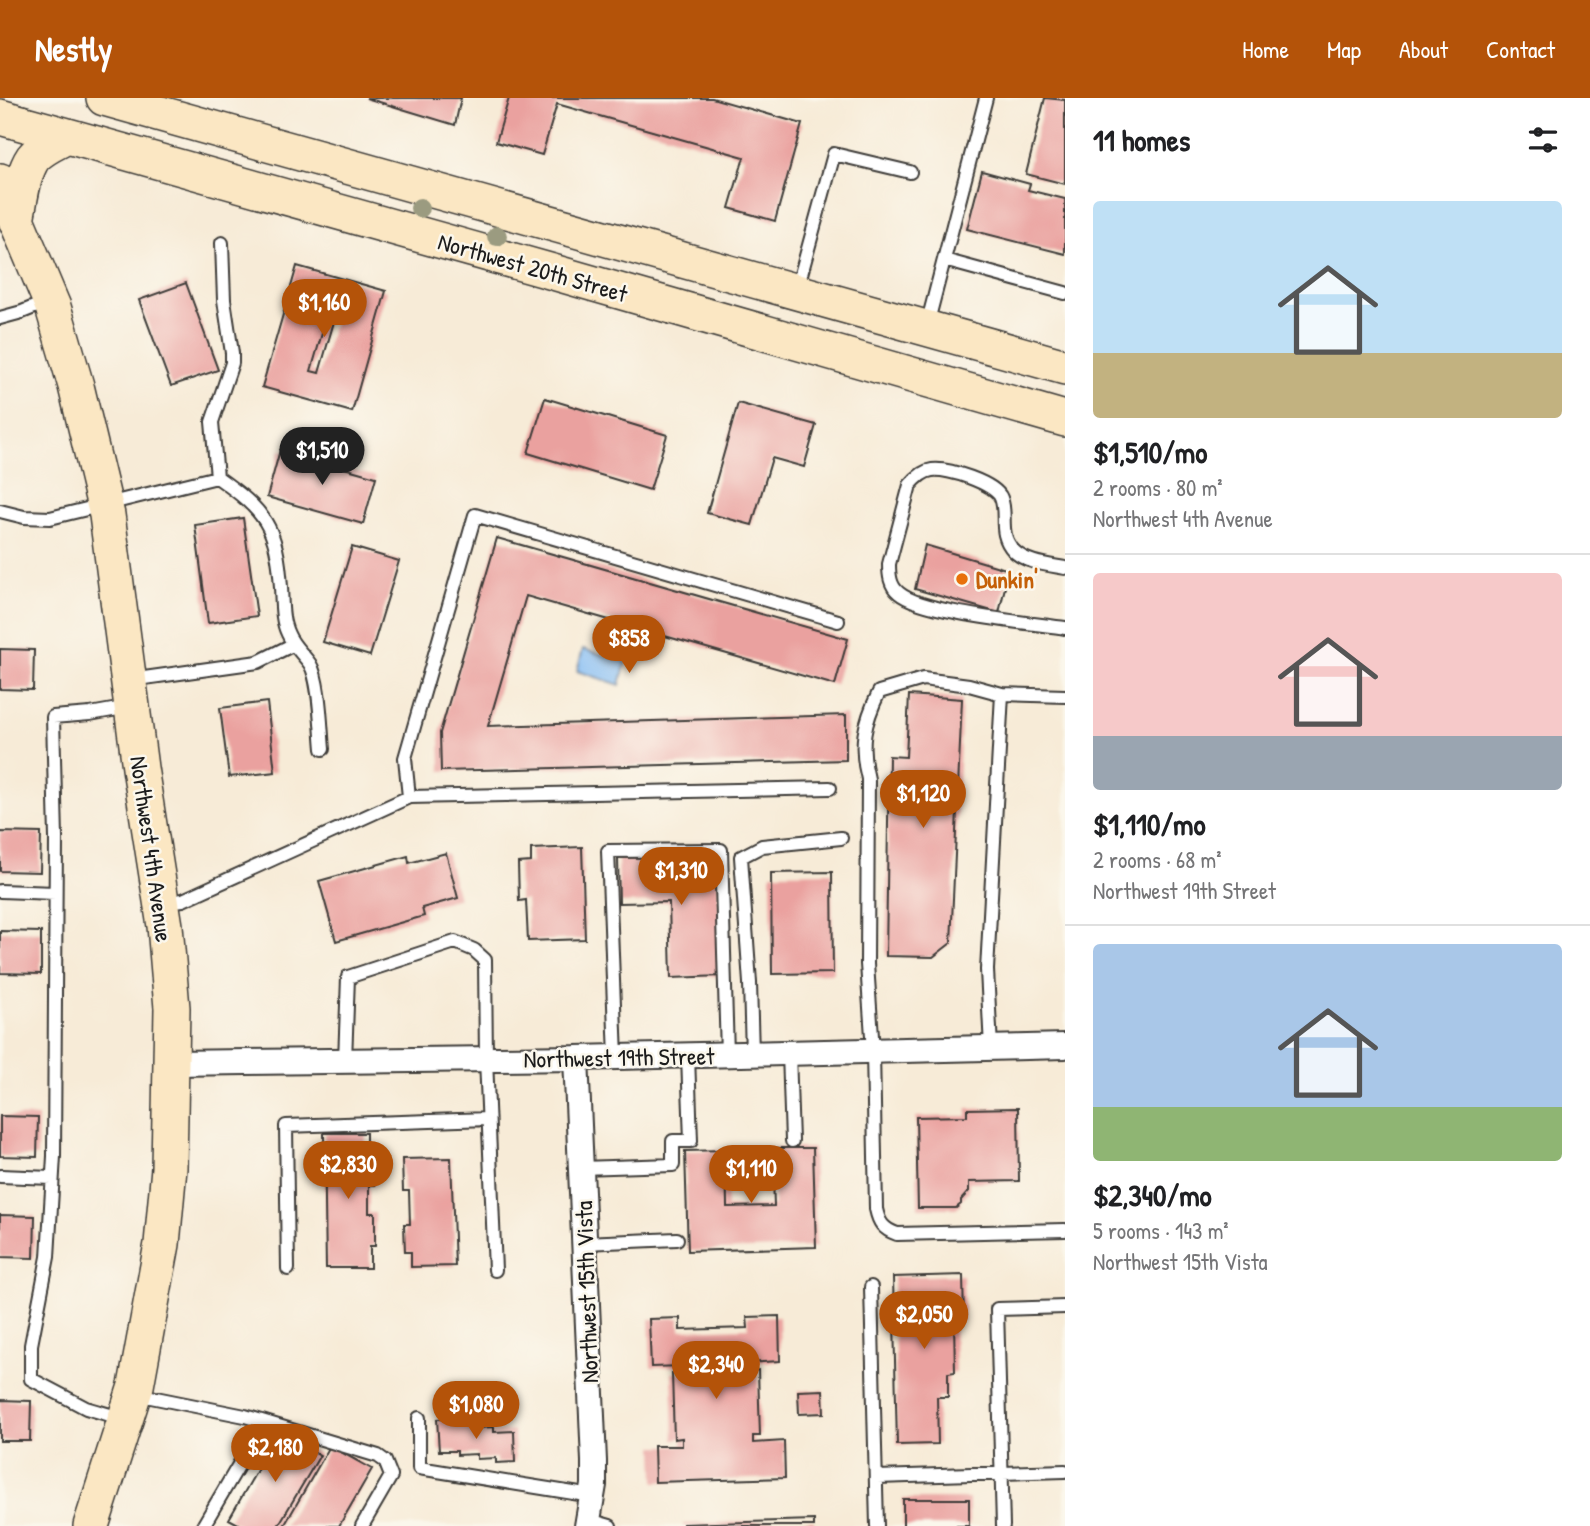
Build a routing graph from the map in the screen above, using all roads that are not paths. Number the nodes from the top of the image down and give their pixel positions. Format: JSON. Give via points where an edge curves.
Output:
{"nodes":[{"id":1,"x":104,"y":98,"type":"edge"},
{"id":2,"x":986,"y":98,"type":"edge"},
{"id":3,"x":0,"y":117,"type":"edge"},
{"id":4,"x":67,"y":136,"type":"junction"},
{"id":5,"x":910,"y":172,"type":"dead end"},
{"id":6,"x":0,"y":181,"type":"edge"},
{"id":7,"x":16,"y":220,"type":"junction"},
{"id":8,"x":560,"y":227,"type":"junction"},
{"id":9,"x":222,"y":243,"type":"dead end"},
{"id":10,"x":944,"y":260,"type":"junction"},
{"id":11,"x":546,"y":270,"type":"junction"},
{"id":12,"x":796,"y":293,"type":"junction"},
{"id":13,"x":1065,"y":293,"type":"edge"},
{"id":14,"x":50,"y":300,"type":"junction"},
{"id":15,"x":0,"y":318,"type":"edge"},
{"id":16,"x":926,"y":328,"type":"junction"},
{"id":17,"x":1065,"y":367,"type":"edge"},
{"id":18,"x":1065,"y":419,"type":"edge"},
{"id":19,"x":217,"y":477,"type":"junction"},
{"id":20,"x":104,"y":503,"type":"junction"},
{"id":21,"x":0,"y":510,"type":"edge"},
{"id":22,"x":1065,"y":568,"type":"edge"},
{"id":23,"x":838,"y":621,"type":"dead end"},
{"id":24,"x":1065,"y":628,"type":"edge"},
{"id":25,"x":294,"y":644,"type":"junction"},
{"id":26,"x":131,"y":693,"type":"junction"},
{"id":27,"x":1002,"y":694,"type":"junction"},
{"id":28,"x":1065,"y":696,"type":"edge"},
{"id":29,"x":323,"y":749,"type":"dead end"},
{"id":30,"x":830,"y":788,"type":"dead end"},
{"id":31,"x":409,"y":797,"type":"junction"},
{"id":32,"x":841,"y":838,"type":"dead end"},
{"id":33,"x":0,"y":891,"type":"edge"},
{"id":34,"x":55,"y":893,"type":"junction"},
{"id":35,"x":161,"y":902,"type":"junction"},
{"id":36,"x":1065,"y":1046,"type":"edge"},
{"id":37,"x":992,"y":1048,"type":"junction"},
{"id":38,"x":873,"y":1051,"type":"junction"},
{"id":39,"x":789,"y":1053,"type":"junction"},
{"id":40,"x":727,"y":1054,"type":"junction"},
{"id":41,"x":752,"y":1054,"type":"junction"},
{"id":42,"x":688,"y":1056,"type":"junction"},
{"id":43,"x":616,"y":1057,"type":"junction"},
{"id":44,"x":576,"y":1058,"type":"junction"},
{"id":45,"x":486,"y":1059,"type":"junction"},
{"id":46,"x":345,"y":1061,"type":"junction"},
{"id":47,"x":173,"y":1063,"type":"junction"},
{"id":48,"x":488,"y":1119,"type":"junction"},
{"id":49,"x":792,"y":1140,"type":"dead end"},
{"id":50,"x":581,"y":1168,"type":"junction"},
{"id":51,"x":0,"y":1176,"type":"edge"},
{"id":52,"x":52,"y":1178,"type":"junction"},
{"id":53,"x":1065,"y":1230,"type":"edge"},
{"id":54,"x":677,"y":1239,"type":"dead end"},
{"id":55,"x":584,"y":1244,"type":"junction"},
{"id":56,"x":288,"y":1269,"type":"dead end"},
{"id":57,"x":495,"y":1270,"type":"dead end"},
{"id":58,"x":871,"y":1287,"type":"dead end"},
{"id":59,"x":1065,"y":1307,"type":"edge"},
{"id":60,"x":130,"y":1406,"type":"junction"},
{"id":61,"x":419,"y":1418,"type":"dead end"},
{"id":62,"x":264,"y":1422,"type":"junction"},
{"id":63,"x":1065,"y":1471,"type":"edge"},
{"id":64,"x":1002,"y":1473,"type":"junction"},
{"id":65,"x":877,"y":1477,"type":"junction"},
{"id":66,"x":595,"y":1517,"type":"edge"},
{"id":67,"x":91,"y":1526,"type":"edge"},
{"id":68,"x":204,"y":1526,"type":"edge"},
{"id":69,"x":362,"y":1526,"type":"edge"},
{"id":70,"x":877,"y":1526,"type":"edge"},
{"id":71,"x":1003,"y":1526,"type":"edge"}],
"edges":[{"from":1,"to":8,"type":"street","name":"Northwest 20th Street"},
{"from":2,"to":10,"type":"lane"},
{"from":3,"to":4,"type":"street","name":"Northwest 20th Street"},
{"from":4,"to":7,"type":"street","via":[[33,158]]},
{"from":4,"to":11,"type":"street","name":"Northwest 20th Street"},
{"from":5,"to":12,"type":"lane","via":[[834,154]]},
{"from":6,"to":7,"type":"street","name":"Northwest 4th Avenue"},
{"from":7,"to":14,"type":"street","name":"Northwest 4th Avenue"},
{"from":8,"to":11,"type":"street"},
{"from":8,"to":12,"type":"street","name":"Northwest 20th Street"},
{"from":9,"to":19,"type":"lane","via":[[232,363],[212,422]]},
{"from":10,"to":13,"type":"lane"},
{"from":10,"to":16,"type":"lane"},
{"from":11,"to":18,"type":"street","name":"Northwest 20th Street"},
{"from":12,"to":16,"type":"street","name":"Northwest 20th Street"},
{"from":14,"to":15,"type":"lane"},
{"from":14,"to":20,"type":"street","name":"Northwest 4th Avenue"},
{"from":16,"to":17,"type":"street","name":"Northwest 20th Street"},
{"from":19,"to":20,"type":"lane"},
{"from":19,"to":25,"type":"lane","via":[[248,499],[270,530],[287,633]]},
{"from":20,"to":21,"type":"lane","via":[[50,517],[24,517]]},
{"from":20,"to":26,"type":"street","name":"Northwest 4th Avenue"},
{"from":22,"to":24,"type":"lane","via":[[1017,554],[1002,524],[1001,498],[992,488],[972,478],[933,470],[910,485],[889,564],[889,574],[905,598],[953,611]]},
{"from":23,"to":31,"type":"lane","via":[[475,515],[405,758]]},
{"from":25,"to":26,"type":"lane","via":[[258,662]]},
{"from":25,"to":29,"type":"lane","via":[[315,678]]},
{"from":26,"to":34,"type":"lane","via":[[90,714],[53,717]]},
{"from":26,"to":35,"type":"street","name":"Northwest 4th Avenue"},
{"from":27,"to":28,"type":"lane"},
{"from":27,"to":37,"type":"lane","via":[[987,970]]},
{"from":27,"to":38,"type":"lane","via":[[923,679],[879,692],[866,720],[867,964]]},
{"from":30,"to":31,"type":"lane"},
{"from":31,"to":35,"type":"lane","via":[[183,900]]},
{"from":32,"to":41,"type":"lane","via":[[762,845],[741,857]]},
{"from":33,"to":34,"type":"lane"},
{"from":34,"to":52,"type":"lane"},
{"from":35,"to":47,"type":"street","name":"Northwest 4th Avenue"},
{"from":36,"to":37,"type":"street","name":"Northwest 19th Street"},
{"from":37,"to":38,"type":"street","name":"Northwest 19th Street"},
{"from":38,"to":39,"type":"street","name":"Northwest 19th Street"},
{"from":38,"to":53,"type":"lane","via":[[876,1209],[885,1229],[897,1234]]},
{"from":39,"to":41,"type":"street","name":"Northwest 19th Street"},
{"from":39,"to":49,"type":"lane"},
{"from":40,"to":41,"type":"street","name":"Northwest 19th Street"},
{"from":40,"to":42,"type":"street","name":"Northwest 19th Street"},
{"from":40,"to":43,"type":"lane","via":[[721,850],[608,850]]},
{"from":42,"to":43,"type":"street","name":"Northwest 19th Street"},
{"from":42,"to":50,"type":"lane","via":[[691,1140],[673,1141],[673,1165]]},
{"from":43,"to":44,"type":"street","name":"Northwest 19th Street"},
{"from":44,"to":45,"type":"street","name":"Northwest 19th Street"},
{"from":44,"to":50,"type":"street","name":"Northwest 15th Vista"},
{"from":45,"to":46,"type":"street","name":"Northwest 19th Street"},
{"from":45,"to":46,"type":"lane","via":[[485,960],[455,942],[348,977]]},
{"from":45,"to":48,"type":"lane"},
{"from":46,"to":47,"type":"street","name":"Northwest 19th Street"},
{"from":47,"to":60,"type":"street","name":"Northwest 4th Avenue","via":[[162,1244]]},
{"from":48,"to":56,"type":"lane","via":[[286,1126]]},
{"from":48,"to":57,"type":"lane"},
{"from":50,"to":55,"type":"street","name":"Northwest 15th Vista"},
{"from":51,"to":52,"type":"lane"},
{"from":52,"to":60,"type":"lane","via":[[48,1257],[31,1345],[31,1379],[86,1408]]},
{"from":54,"to":55,"type":"lane"},
{"from":55,"to":66,"type":"street","name":"Northwest 15th Vista"},
{"from":58,"to":65,"type":"lane"},
{"from":59,"to":64,"type":"lane","via":[[998,1309]]},
{"from":60,"to":62,"type":"lane","via":[[245,1416]]},
{"from":60,"to":67,"type":"street","name":"Northwest 4th Avenue"},
{"from":61,"to":66,"type":"lane","via":[[419,1468]]},
{"from":62,"to":68,"type":"lane"},
{"from":62,"to":69,"type":"lane","via":[[385,1461],[391,1476]]},
{"from":63,"to":64,"type":"lane"},
{"from":64,"to":65,"type":"lane"},
{"from":64,"to":71,"type":"lane"},
{"from":65,"to":70,"type":"lane"}]}
